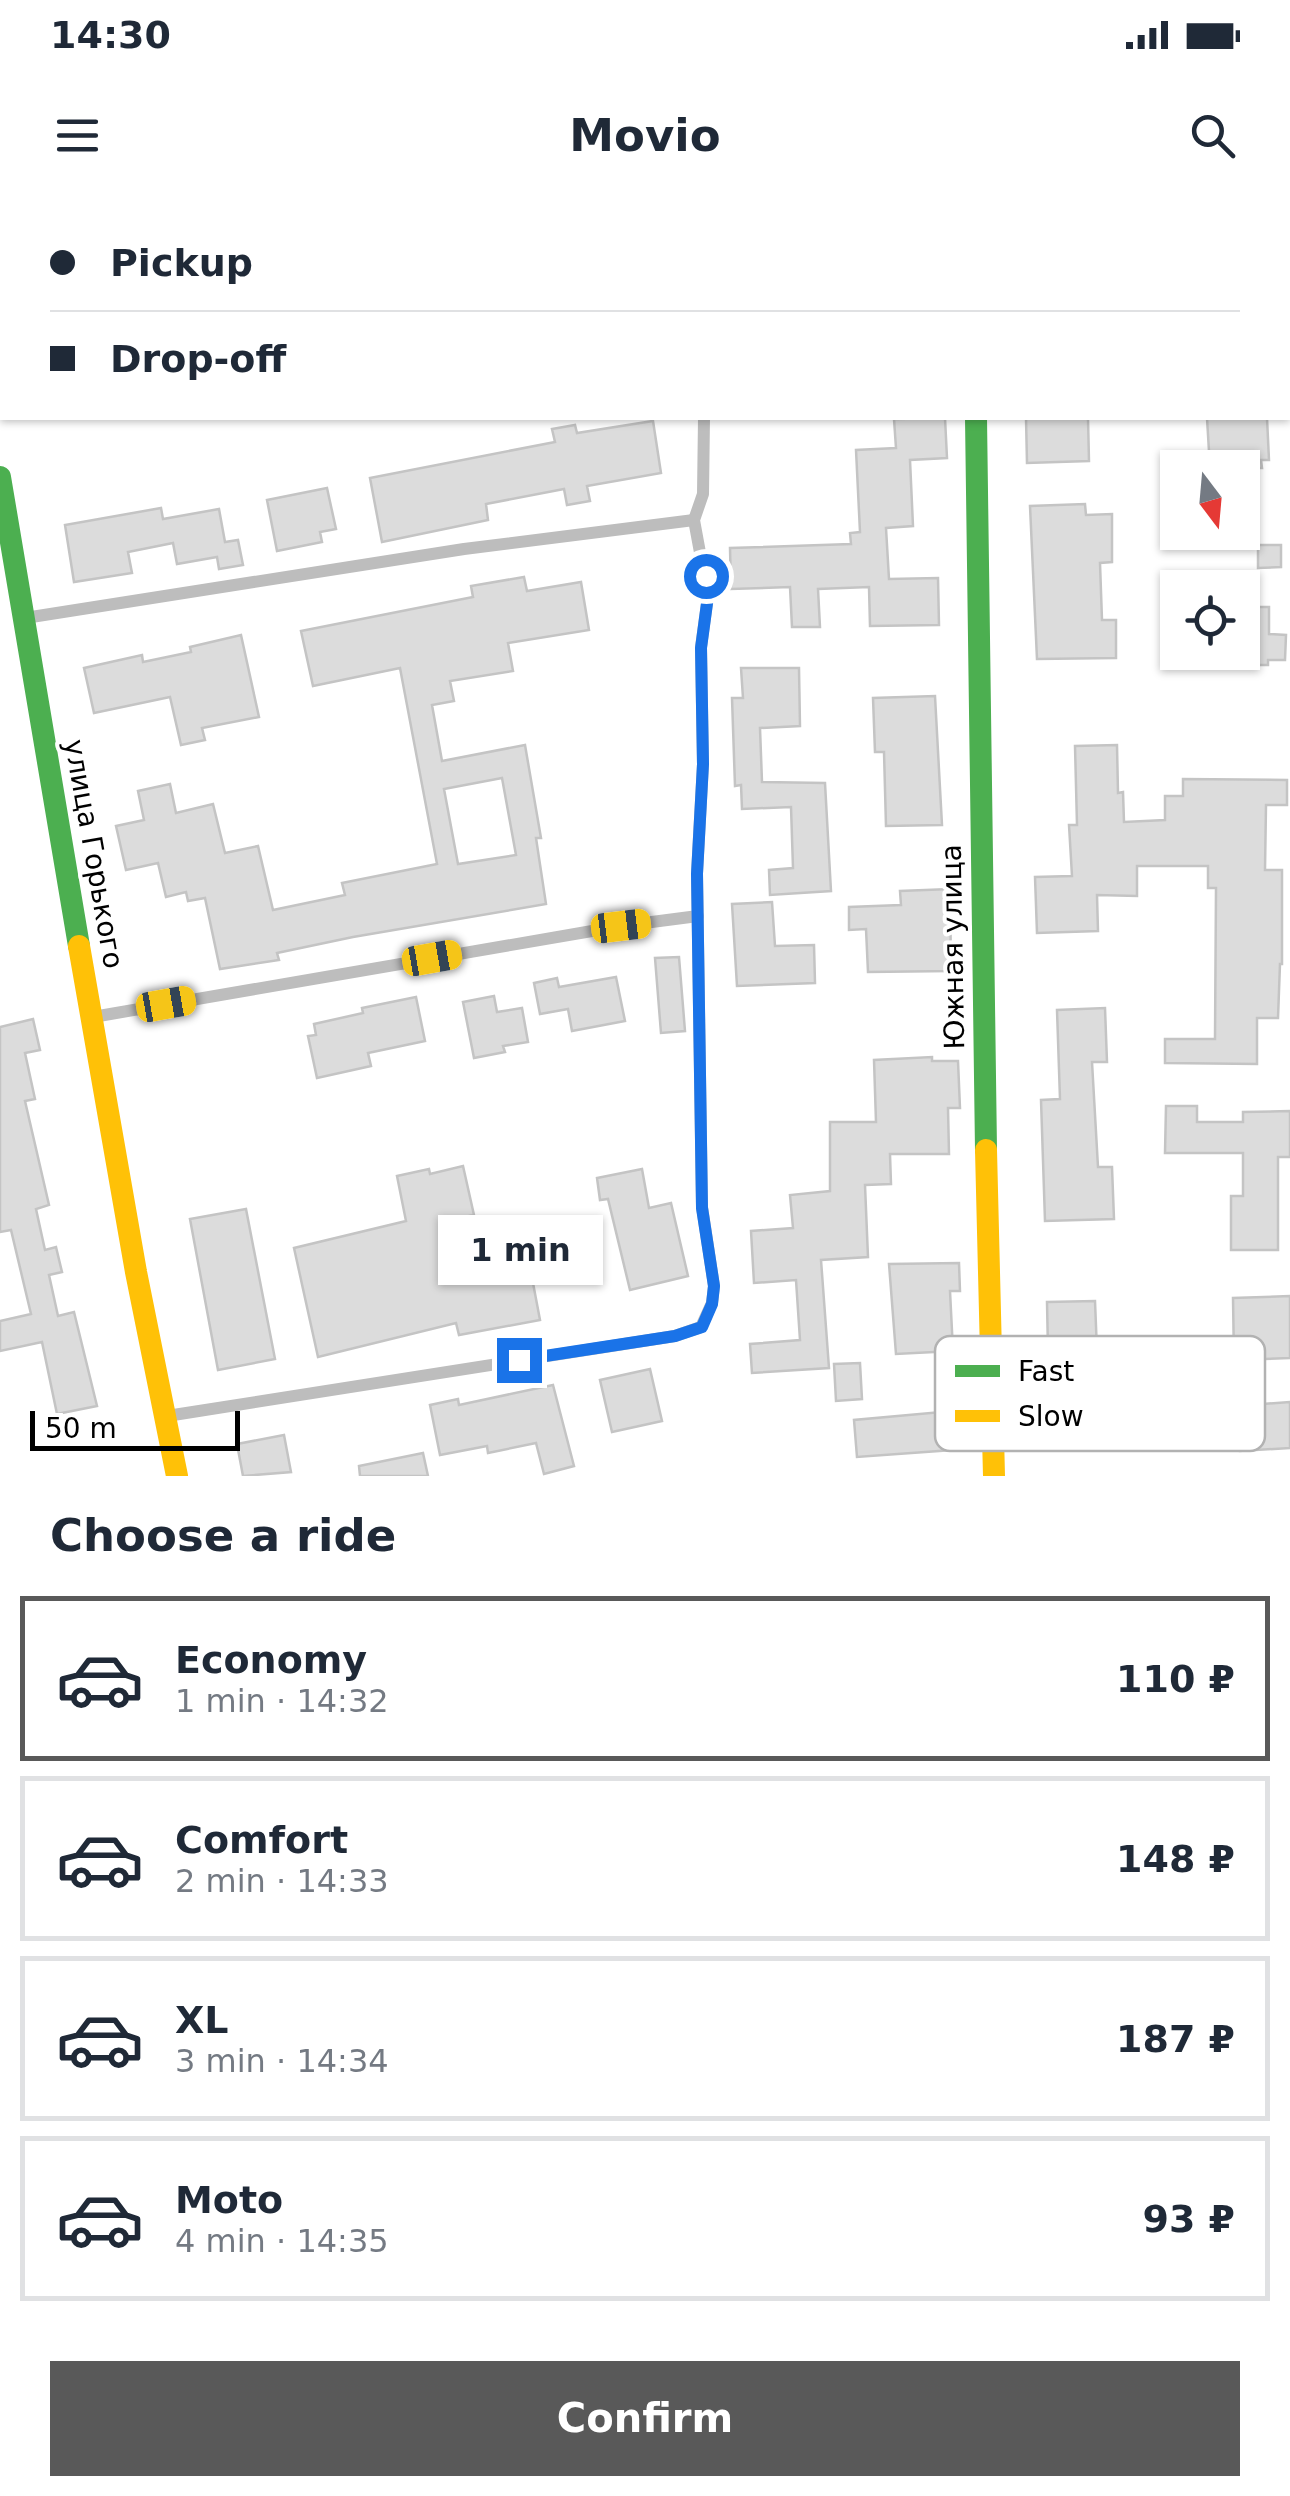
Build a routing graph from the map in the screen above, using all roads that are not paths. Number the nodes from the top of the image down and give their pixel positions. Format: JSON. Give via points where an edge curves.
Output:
{"nodes":[{"id":1,"x":704,"y":420,"type":"edge"},
{"id":2,"x":976,"y":420,"type":"edge"},
{"id":3,"x":0,"y":478,"type":"edge"},
{"id":4,"x":694,"y":520,"type":"junction"},
{"id":5,"x":22,"y":618,"type":"junction"},
{"id":6,"x":698,"y":916,"type":"junction"},
{"id":7,"x":91,"y":1017,"type":"junction"},
{"id":8,"x":990,"y":1336,"type":"edge"},
{"id":9,"x":165,"y":1416,"type":"junction"},
{"id":10,"x":993,"y":1451,"type":"edge"},
{"id":11,"x":177,"y":1476,"type":"edge"},
{"id":12,"x":994,"y":1476,"type":"edge"}],
"edges":[{"from":1,"to":4,"type":"lane","via":[[703,494]]},
{"from":2,"to":8,"type":"street","name":"Южная улица"},
{"from":3,"to":5,"type":"street","name":"улица Горького"},
{"from":4,"to":5,"type":"lane"},
{"from":4,"to":6,"type":"lane","via":[[708,596],[701,648]]},
{"from":5,"to":7,"type":"street","name":"улица Горького"},
{"from":6,"to":7,"type":"lane"},
{"from":6,"to":9,"type":"lane","via":[[702,1208],[714,1286],[702,1327]]},
{"from":7,"to":9,"type":"street","name":"улица Горького"},
{"from":9,"to":11,"type":"street","name":"улица Горького"},
{"from":10,"to":12,"type":"street","name":"Южная улица"}]}
